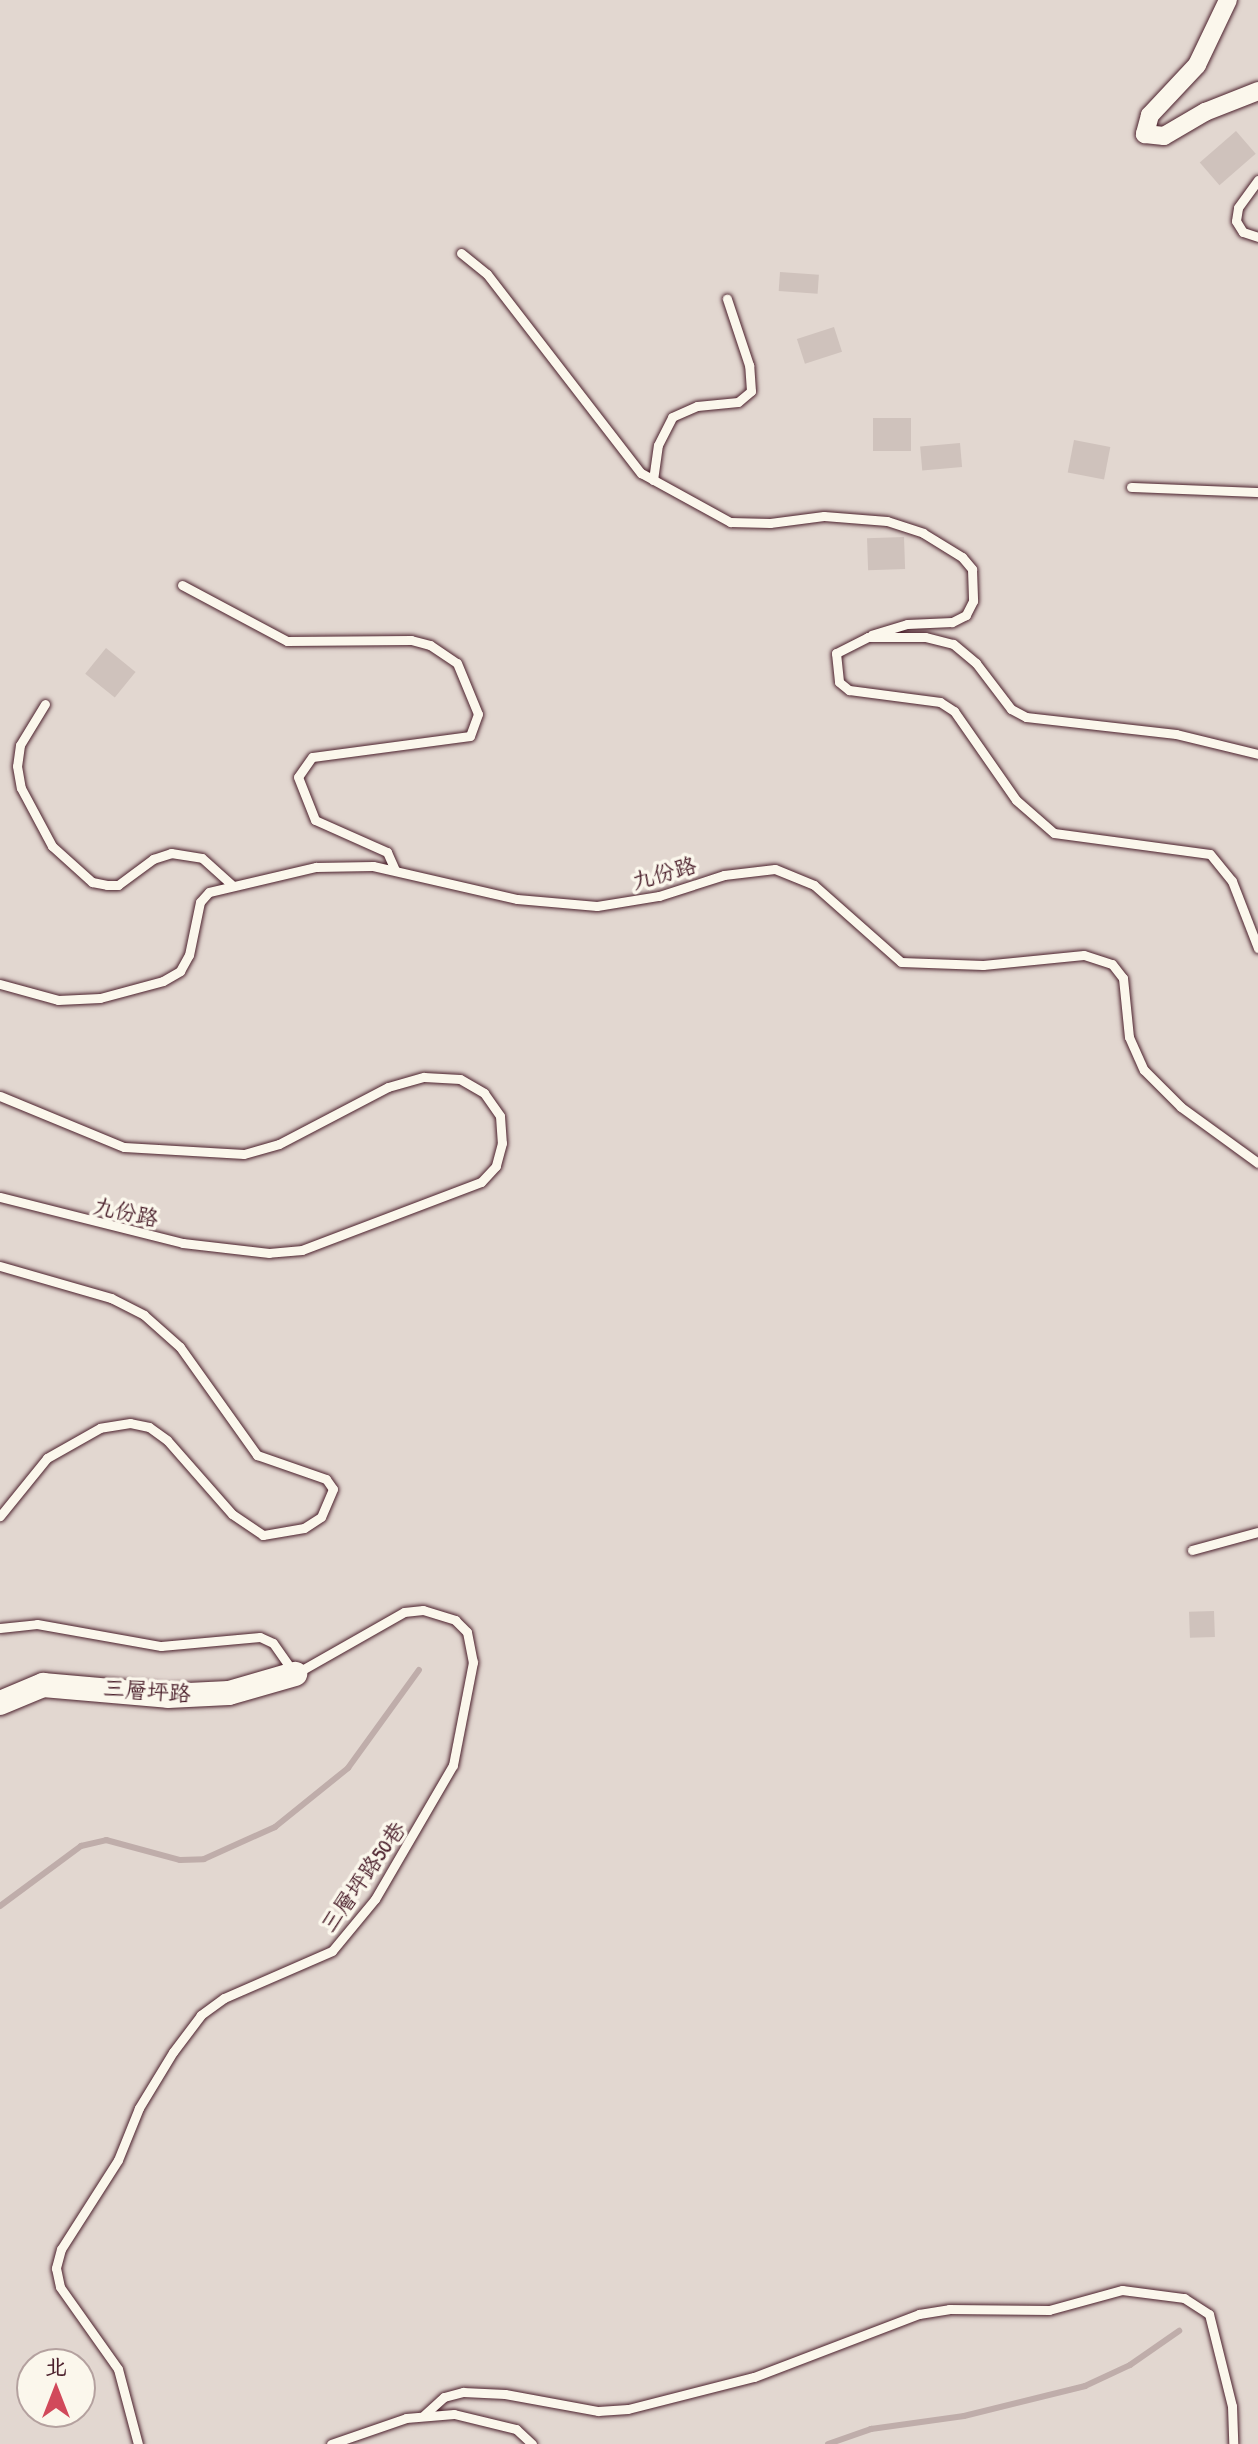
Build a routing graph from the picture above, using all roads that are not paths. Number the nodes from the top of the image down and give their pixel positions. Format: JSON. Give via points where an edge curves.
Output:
{"nodes":[{"id":1,"x":1228,"y":0,"type":"edge"},
{"id":2,"x":1258,"y":91,"type":"edge"},
{"id":3,"x":1258,"y":180,"type":"edge"},
{"id":4,"x":1258,"y":237,"type":"edge"},
{"id":5,"x":461,"y":253,"type":"dead end"},
{"id":6,"x":727,"y":299,"type":"dead end"},
{"id":7,"x":653,"y":480,"type":"junction"},
{"id":8,"x":1131,"y":487,"type":"dead end"},
{"id":9,"x":1258,"y":492,"type":"edge"},
{"id":10,"x":182,"y":585,"type":"dead end"},
{"id":11,"x":862,"y":640,"type":"junction"},
{"id":12,"x":45,"y":704,"type":"dead end"},
{"id":13,"x":1258,"y":754,"type":"edge"},
{"id":14,"x":395,"y":870,"type":"junction"},
{"id":15,"x":232,"y":885,"type":"junction"},
{"id":16,"x":1258,"y":948,"type":"edge"},
{"id":17,"x":0,"y":984,"type":"edge"},
{"id":18,"x":0,"y":1096,"type":"edge"},
{"id":19,"x":1258,"y":1163,"type":"edge"},
{"id":20,"x":0,"y":1197,"type":"edge"},
{"id":21,"x":0,"y":1266,"type":"edge"},
{"id":22,"x":0,"y":1516,"type":"edge"},
{"id":23,"x":1258,"y":1532,"type":"edge"},
{"id":24,"x":1192,"y":1550,"type":"dead end"},
{"id":25,"x":0,"y":1628,"type":"edge"},
{"id":26,"x":295,"y":1674,"type":"junction"},
{"id":27,"x":0,"y":1703,"type":"edge"},
{"id":28,"x":424,"y":2415,"type":"junction"},
{"id":29,"x":138,"y":2444,"type":"edge"},
{"id":30,"x":331,"y":2444,"type":"edge"},
{"id":31,"x":532,"y":2444,"type":"edge"},
{"id":32,"x":1233,"y":2444,"type":"edge"}],
"edges":[{"from":1,"to":2,"type":"street","via":[[1197,65],[1150,115],[1145,134],[1164,136]]},
{"from":3,"to":4,"type":"lane","via":[[1238,208],[1236,221],[1243,232]]},
{"from":5,"to":7,"type":"lane","via":[[487,274],[628,462]]},
{"from":6,"to":7,"type":"lane","via":[[749,365],[751,391],[738,402],[697,406],[672,417],[658,445]]},
{"from":7,"to":11,"type":"lane","via":[[730,522],[824,516],[887,521],[923,533],[972,569],[974,591],[966,615],[952,622],[907,624]]},
{"from":8,"to":9,"type":"lane"},
{"from":10,"to":14,"type":"lane","via":[[287,641],[411,640],[430,645],[457,663],[478,714],[470,736],[312,757],[298,777],[315,820],[387,852]]},
{"from":11,"to":13,"type":"lane","via":[[925,637],[953,644],[976,663],[1011,709],[1026,717],[1176,734]]},
{"from":11,"to":16,"type":"lane","via":[[836,653],[839,682],[863,695],[940,702],[967,725],[1016,800],[1054,833],[1210,854],[1232,881]]},
{"from":12,"to":15,"type":"lane","via":[[20,745],[17,766],[21,788],[52,846],[92,882],[126,880],[153,859],[186,853],[202,858]]},
{"from":14,"to":15,"type":"lane","name":"九份路","via":[[344,864]]},
{"from":14,"to":19,"type":"lane","name":"九份路","via":[[517,899],[597,906],[659,896],[724,875],[775,869],[814,885],[901,962],[983,965],[1099,956],[1123,978],[1129,1037],[1144,1070],[1181,1107]]},
{"from":15,"to":17,"type":"lane","name":"九份路","via":[[209,892],[200,902],[189,955],[180,971],[163,981],[100,998],[58,1000]]},
{"from":18,"to":20,"type":"lane","name":"九份路","via":[[124,1147],[244,1154],[279,1144],[388,1087],[424,1077],[460,1079],[484,1093],[500,1116],[502,1143],[496,1166],[481,1182],[302,1250],[269,1253],[183,1243]]},
{"from":21,"to":22,"type":"lane","via":[[111,1298],[144,1315],[180,1347],[257,1455],[326,1479],[333,1489],[321,1517],[304,1528],[281,1535],[249,1530],[167,1440],[149,1427],[130,1423],[100,1428],[47,1458]]},
{"from":23,"to":24,"type":"lane"},
{"from":25,"to":26,"type":"lane","via":[[37,1624],[161,1646],[260,1637],[273,1643]]},
{"from":26,"to":27,"type":"street","name":"三層坪路","via":[[229,1693],[168,1696],[43,1685]]},
{"from":26,"to":29,"type":"lane","name":"三層坪路50巷","via":[[404,1612],[423,1610],[455,1620],[467,1632],[473,1662],[453,1765],[375,1899],[332,1951],[304,1968],[224,1998],[201,2015],[139,2108],[118,2160],[61,2249],[56,2268],[60,2287],[118,2369]]},
{"from":28,"to":30,"type":"lane"},
{"from":28,"to":31,"type":"lane","via":[[489,2419],[516,2429]]},
{"from":28,"to":32,"type":"lane","via":[[444,2397],[463,2392],[598,2411],[628,2409],[781,2368],[919,2314],[949,2309],[1049,2310],[1122,2290],[1184,2298],[1209,2314],[1232,2406]]}]}
